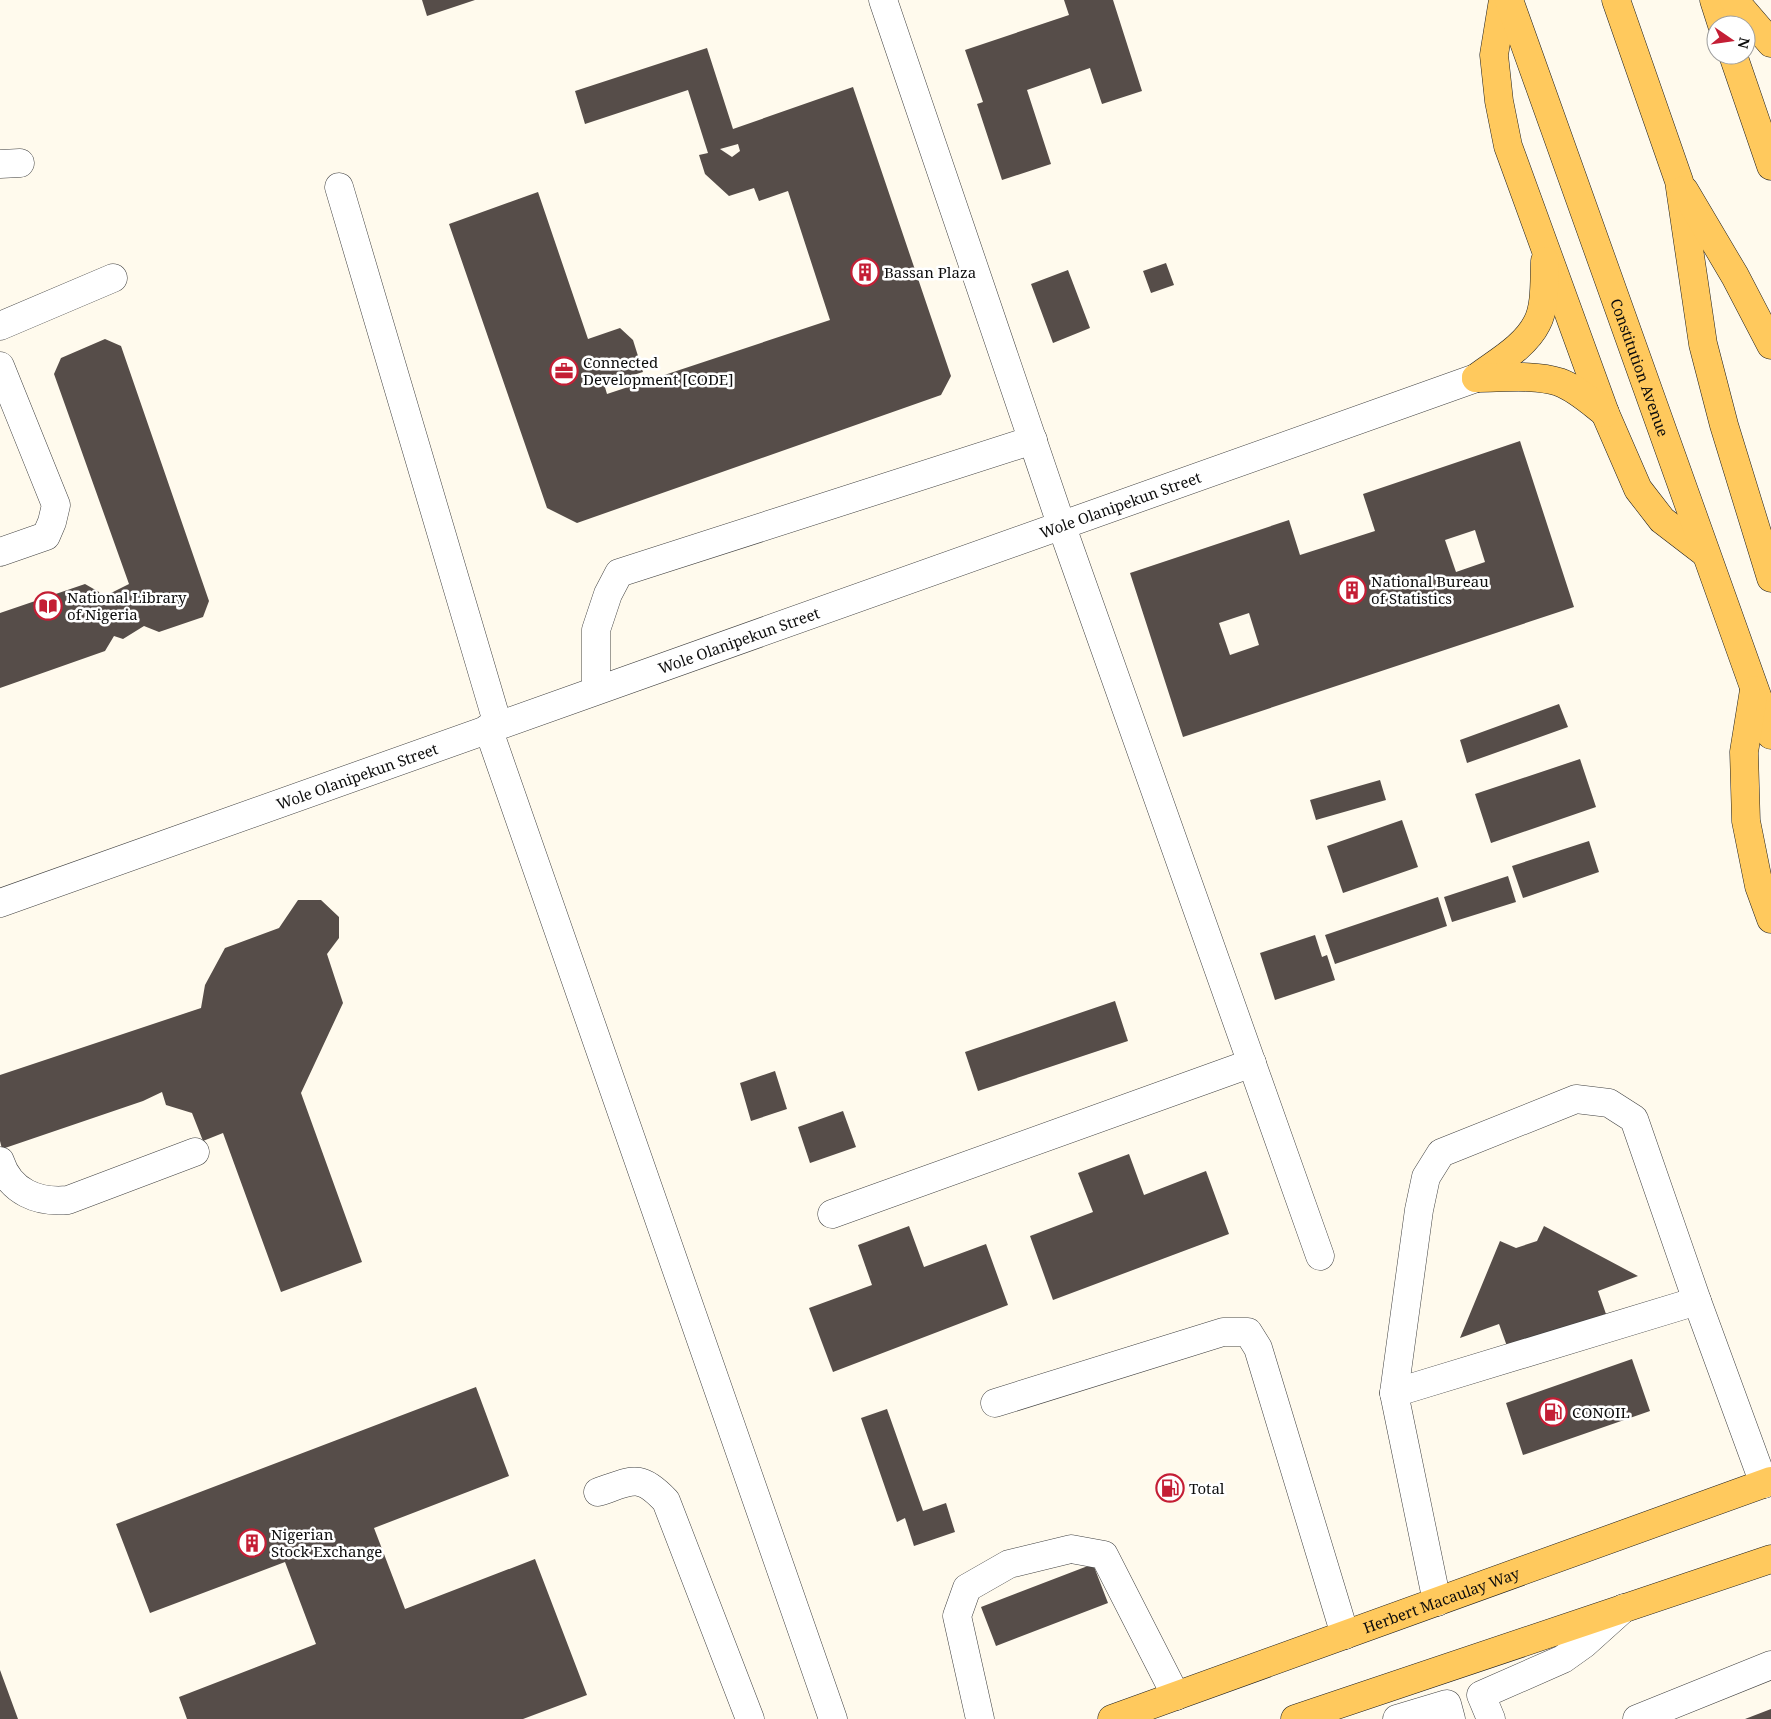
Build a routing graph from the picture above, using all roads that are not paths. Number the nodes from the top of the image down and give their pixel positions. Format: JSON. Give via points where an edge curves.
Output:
{"nodes":[{"id":1,"x":883,"y":0,"type":"edge"},
{"id":2,"x":1503,"y":0,"type":"edge"},
{"id":3,"x":1509,"y":0,"type":"edge"},
{"id":4,"x":1616,"y":0,"type":"edge"},
{"id":5,"x":1714,"y":0,"type":"edge"},
{"id":6,"x":1734,"y":0,"type":"edge"},
{"id":7,"x":1719,"y":15,"type":"edge"},
{"id":8,"x":1771,"y":43,"type":"edge"},
{"id":9,"x":1736,"y":65,"type":"edge"},
{"id":10,"x":1771,"y":166,"type":"edge"},
{"id":11,"x":1678,"y":181,"type":"junction"},
{"id":12,"x":339,"y":187,"type":"dead end"},
{"id":13,"x":1546,"y":250,"type":"junction"},
{"id":14,"x":113,"y":278,"type":"dead end"},
{"id":15,"x":0,"y":326,"type":"edge"},
{"id":16,"x":1771,"y":345,"type":"edge"},
{"id":17,"x":0,"y":366,"type":"edge"},
{"id":18,"x":1476,"y":378,"type":"junction"},
{"id":19,"x":1605,"y":413,"type":"junction"},
{"id":20,"x":1033,"y":440,"type":"junction"},
{"id":21,"x":1062,"y":526,"type":"junction"},
{"id":22,"x":0,"y":552,"type":"edge"},
{"id":23,"x":1705,"y":553,"type":"junction"},
{"id":24,"x":1771,"y":578,"type":"edge"},
{"id":25,"x":1755,"y":688,"type":"junction"},
{"id":26,"x":596,"y":690,"type":"junction"},
{"id":27,"x":493,"y":726,"type":"junction"},
{"id":28,"x":1771,"y":735,"type":"edge"},
{"id":29,"x":0,"y":903,"type":"edge"},
{"id":30,"x":1771,"y":919,"type":"edge"},
{"id":31,"x":1252,"y":1063,"type":"junction"},
{"id":32,"x":195,"y":1152,"type":"dead end"},
{"id":33,"x":0,"y":1161,"type":"edge"},
{"id":34,"x":832,"y":1214,"type":"dead end"},
{"id":35,"x":1320,"y":1256,"type":"dead end"},
{"id":36,"x":1697,"y":1301,"type":"junction"},
{"id":37,"x":1394,"y":1393,"type":"junction"},
{"id":38,"x":995,"y":1403,"type":"dead end"},
{"id":39,"x":1768,"y":1483,"type":"edge"},
{"id":40,"x":598,"y":1492,"type":"dead end"},
{"id":41,"x":1771,"y":1559,"type":"edge"},
{"id":42,"x":1437,"y":1602,"type":"junction"},
{"id":43,"x":1624,"y":1608,"type":"junction"},
{"id":44,"x":1345,"y":1635,"type":"junction"},
{"id":45,"x":1771,"y":1666,"type":"edge"},
{"id":46,"x":1176,"y":1696,"type":"junction"},
{"id":47,"x":1486,"y":1707,"type":"edge"},
{"id":48,"x":1449,"y":1712,"type":"edge"},
{"id":49,"x":750,"y":1719,"type":"edge"},
{"id":50,"x":833,"y":1719,"type":"edge"},
{"id":51,"x":980,"y":1719,"type":"edge"},
{"id":52,"x":1112,"y":1719,"type":"edge"},
{"id":53,"x":1295,"y":1719,"type":"edge"},
{"id":54,"x":1397,"y":1719,"type":"edge"},
{"id":55,"x":1637,"y":1719,"type":"edge"}],
"edges":[{"from":1,"to":20,"type":"street"},
{"from":2,"to":13,"type":"main road","via":[[1494,55],[1499,101],[1508,146]]},
{"from":3,"to":23,"type":"main road","name":"Constitution Avenue"},
{"from":4,"to":11,"type":"main road"},
{"from":5,"to":7,"type":"main road"},
{"from":6,"to":8,"type":"main road"},
{"from":9,"to":10,"type":"main road"},
{"from":11,"to":16,"type":"main road","via":[[1736,276]]},
{"from":11,"to":24,"type":"main road","via":[[1703,344]]},
{"from":12,"to":27,"type":"street"},
{"from":13,"to":18,"type":"main road","via":[[1544,297],[1538,322],[1525,340]]},
{"from":13,"to":19,"type":"main road"},
{"from":14,"to":15,"type":"street"},
{"from":17,"to":22,"type":"street","via":[[56,505],[46,536]]},
{"from":18,"to":19,"type":"main road","via":[[1560,382]]},
{"from":18,"to":21,"type":"street","name":"Wole Olanipekun Street"},
{"from":19,"to":23,"type":"main road","via":[[1638,489],[1662,520]]},
{"from":20,"to":21,"type":"street"},
{"from":20,"to":26,"type":"street","via":[[620,573],[608,594],[596,630]]},
{"from":21,"to":26,"type":"street","name":"Wole Olanipekun Street"},
{"from":21,"to":31,"type":"street"},
{"from":23,"to":25,"type":"main road","name":"Constitution Avenue"},
{"from":25,"to":28,"type":"main road","name":"Constitution Avenue"},
{"from":25,"to":30,"type":"main road","via":[[1744,752],[1746,821],[1759,886]]},
{"from":26,"to":27,"type":"street","name":"Wole Olanipekun Street"},
{"from":27,"to":29,"type":"street","name":"Wole Olanipekun Street"},
{"from":27,"to":50,"type":"street"},
{"from":31,"to":34,"type":"street"},
{"from":31,"to":35,"type":"street"},
{"from":32,"to":33,"type":"street","via":[[68,1200],[53,1201],[36,1198],[20,1190],[8,1178]]},
{"from":36,"to":37,"type":"street"},
{"from":36,"to":37,"type":"street","via":[[1634,1119],[1608,1103],[1576,1099],[1440,1153],[1426,1177],[1419,1210]]},
{"from":36,"to":39,"type":"street"},
{"from":37,"to":42,"type":"street"},
{"from":38,"to":44,"type":"street","via":[[1223,1332],[1248,1332],[1258,1348]]},
{"from":39,"to":42,"type":"main road","name":"Herbert Macaulay Way"},
{"from":40,"to":49,"type":"street","via":[[634,1481],[652,1486],[666,1502]]},
{"from":41,"to":43,"type":"main road"},
{"from":42,"to":44,"type":"main road","name":"Herbert Macaulay Way"},
{"from":43,"to":47,"type":"street","via":[[1584,1644]]},
{"from":43,"to":53,"type":"main road"},
{"from":44,"to":46,"type":"main road","name":"Herbert Macaulay Way"},
{"from":45,"to":55,"type":"street"},
{"from":46,"to":51,"type":"street","via":[[1104,1555],[1071,1549],[1010,1564],[967,1588],[957,1616]]},
{"from":46,"to":52,"type":"main road","name":"Herbert Macaulay Way"},
{"from":47,"to":48,"type":"street"},
{"from":48,"to":54,"type":"street"}]}
